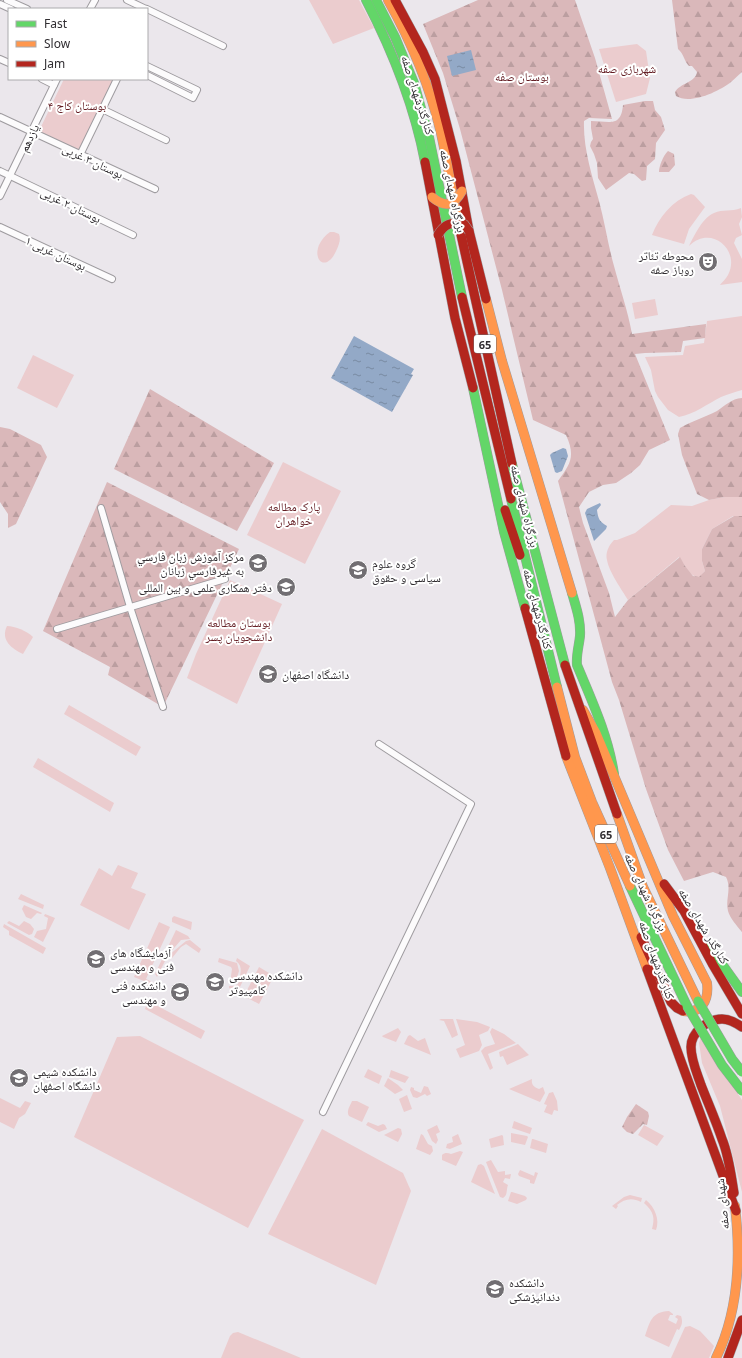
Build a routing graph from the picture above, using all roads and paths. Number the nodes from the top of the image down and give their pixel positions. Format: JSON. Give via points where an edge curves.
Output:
{"nodes":[{"id":1,"x":8,"y":0,"type":"edge"},
{"id":2,"x":127,"y":0,"type":"edge"},
{"id":3,"x":366,"y":0,"type":"edge"},
{"id":4,"x":376,"y":0,"type":"edge"},
{"id":5,"x":388,"y":0,"type":"edge"},
{"id":6,"x":395,"y":0,"type":"edge"},
{"id":7,"x":25,"y":8,"type":"edge"},
{"id":8,"x":145,"y":8,"type":"edge"},
{"id":9,"x":148,"y":9,"type":"edge"},
{"id":10,"x":224,"y":46,"type":"dead end"},
{"id":11,"x":148,"y":66,"type":"edge"},
{"id":12,"x":148,"y":76,"type":"edge"},
{"id":13,"x":116,"y":80,"type":"edge"},
{"id":14,"x":55,"y":82,"type":"edge"},
{"id":15,"x":102,"y":109,"type":"junction"},
{"id":16,"x":0,"y":117,"type":"edge"},
{"id":17,"x":32,"y":132,"type":"junction"},
{"id":18,"x":166,"y":140,"type":"dead end"},
{"id":19,"x":80,"y":155,"type":"junction"},
{"id":20,"x":0,"y":171,"type":"edge"},
{"id":21,"x":10,"y":176,"type":"junction"},
{"id":22,"x":155,"y":189,"type":"dead end"},
{"id":23,"x":462,"y":192,"type":"junction"},
{"id":24,"x":0,"y":196,"type":"edge"},
{"id":25,"x":432,"y":197,"type":"junction"},
{"id":26,"x":0,"y":227,"type":"edge"},
{"id":27,"x":469,"y":231,"type":"junction"},
{"id":28,"x":133,"y":235,"type":"dead end"},
{"id":29,"x":438,"y":235,"type":"junction"},
{"id":30,"x":455,"y":263,"type":"junction"},
{"id":31,"x":112,"y":280,"type":"dead end"},
{"id":32,"x":491,"y":470,"type":"junction"},
{"id":33,"x":101,"y":508,"type":"dead end"},
{"id":34,"x":225,"y":579,"type":"dead end"},
{"id":35,"x":536,"y":603,"type":"junction"},
{"id":36,"x":130,"y":607,"type":"junction"},
{"id":37,"x":57,"y":629,"type":"dead end"},
{"id":38,"x":573,"y":691,"type":"junction"},
{"id":39,"x":163,"y":707,"type":"dead end"},
{"id":40,"x":378,"y":744,"type":"dead end"},
{"id":41,"x":614,"y":774,"type":"junction"},
{"id":42,"x":610,"y":868,"type":"junction"},
{"id":43,"x":655,"y":872,"type":"junction"},
{"id":44,"x":684,"y":911,"type":"junction"},
{"id":45,"x":742,"y":992,"type":"edge"},
{"id":46,"x":742,"y":1014,"type":"edge"},
{"id":47,"x":742,"y":1027,"type":"edge"},
{"id":48,"x":742,"y":1072,"type":"edge"},
{"id":49,"x":742,"y":1092,"type":"edge"},
{"id":50,"x":323,"y":1112,"type":"dead end"},
{"id":51,"x":736,"y":1211,"type":"junction"},
{"id":52,"x":742,"y":1320,"type":"edge"},
{"id":53,"x":716,"y":1358,"type":"edge"},
{"id":54,"x":728,"y":1358,"type":"edge"}],
"edges":[{"from":1,"to":7,"type":"street"},
{"from":2,"to":8,"type":"street"},
{"from":3,"to":25,"type":"main road","name":"کنارگذرشهدای صفه","via":[[386,40],[409,98],[419,132]]},
{"from":4,"to":30,"type":"main road","name":"بزرگراه شهدای صفه","number":"65","via":[[414,83],[429,137]]},
{"from":5,"to":38,"type":"main road","name":"بزرگراه شهدای صفه","number":"65","via":[[425,80],[441,132],[452,194],[506,439]]},
{"from":6,"to":23,"type":"main road","name":"کنارگذرشهدای صفه","via":[[424,52],[435,79]]},
{"from":9,"to":10,"type":"street"},
{"from":11,"to":12,"type":"street","via":[[197,90],[193,98]]},
{"from":13,"to":15,"type":"street"},
{"from":14,"to":17,"type":"street","name":"یازدهم"},
{"from":15,"to":18,"type":"street"},
{"from":15,"to":19,"type":"street"},
{"from":16,"to":17,"type":"street","name":"بوستان ۳ غربی"},
{"from":17,"to":19,"type":"street","name":"بوستان ۳ غربی"},
{"from":17,"to":21,"type":"street","name":"یازدهم"},
{"from":19,"to":22,"type":"street","name":"بوستان ۳ غربی"},
{"from":20,"to":21,"type":"street","name":"بوستان ۲ غربی"},
{"from":21,"to":24,"type":"street","name":"یازدهم"},
{"from":21,"to":28,"type":"street","name":"بوستان ۲ غربی"},
{"from":23,"to":25,"type":"main road","bridge":true,"via":[[458,199],[448,205],[440,204]]},
{"from":23,"to":27,"type":"main road","name":"کنارگذرشهدای صفه"},
{"from":25,"to":29,"type":"main road","name":"کنارگذرشهدای صفه"},
{"from":26,"to":31,"type":"street","name":"بوستان غربی ۱"},
{"from":27,"to":29,"type":"main road","bridge":true,"via":[[464,224],[452,222],[442,228]]},
{"from":27,"to":41,"type":"main road","name":"کنارگذرشهدای صفه","via":[[502,361],[580,620],[579,644],[575,658],[604,729]]},
{"from":29,"to":32,"type":"main road","name":"کنارگذرشهدای صفه"},
{"from":30,"to":32,"type":"main road","via":[[461,317]]},
{"from":30,"to":35,"type":"main road","name":"بزرگراه شهدای صفه","number":"65"},
{"from":32,"to":35,"type":"main road"},
{"from":32,"to":42,"type":"main road","name":"کنارگذرشهدای صفه","via":[[504,532],[567,758]]},
{"from":33,"to":36,"type":"street"},
{"from":34,"to":36,"type":"street"},
{"from":35,"to":49,"type":"main road","name":"بزرگراه شهدای صفه","number":"65","bridge":true,"via":[[575,757],[592,802],[687,1006],[722,1065]]},
{"from":36,"to":37,"type":"street"},
{"from":36,"to":39,"type":"street"},
{"from":38,"to":41,"type":"main road","via":[[596,733]]},
{"from":38,"to":48,"type":"main road","name":"بزرگراه شهدای صفه","number":"65","bridge":true,"via":[[643,887],[698,1001]]},
{"from":40,"to":50,"type":"street","via":[[471,804]]},
{"from":41,"to":43,"type":"main road"},
{"from":42,"to":43,"type":"main road","via":[[670,1002],[678,1009],[693,1011],[705,1003],[707,983]]},
{"from":42,"to":51,"type":"main road","name":"کنارگذرشهدای صفه"},
{"from":43,"to":44,"type":"main road","name":"کنارگذر شهدای صفه"},
{"from":44,"to":45,"type":"main road"},
{"from":44,"to":46,"type":"main road","name":"کنارگذر شهدای صفه"},
{"from":47,"to":51,"type":"main road","name":"شهدای صفه","via":[[729,1021],[714,1020],[696,1032],[691,1043],[691,1056],[716,1119],[730,1168]]},
{"from":51,"to":53,"type":"main road","name":"شهدای صفه","via":[[739,1244],[734,1303],[729,1328]]},
{"from":52,"to":54,"type":"main road"}]}
